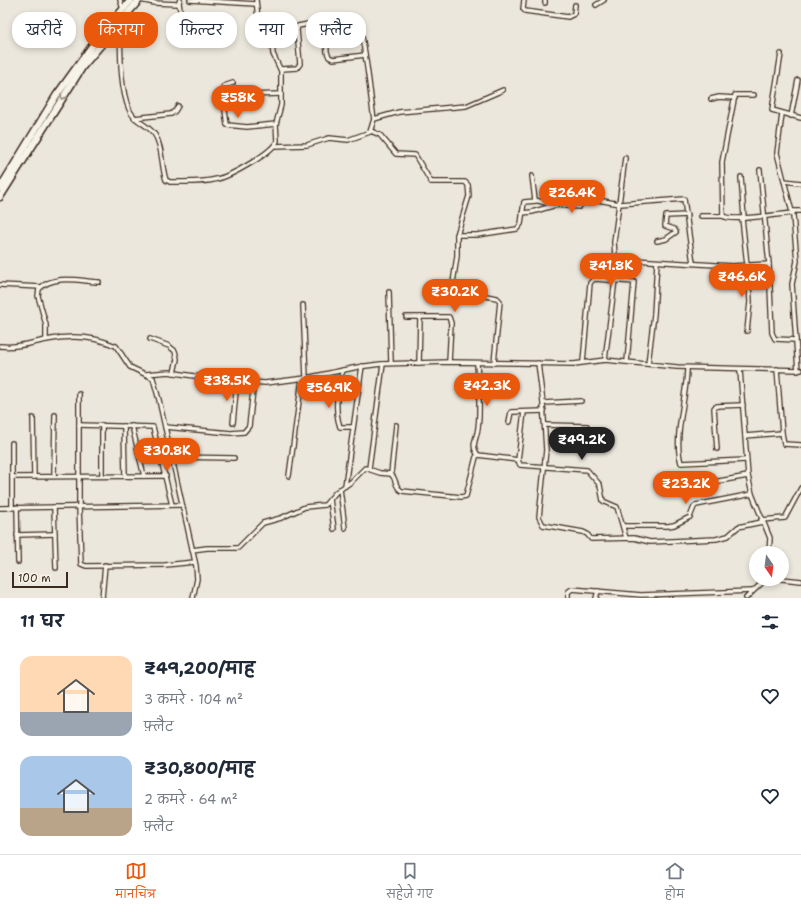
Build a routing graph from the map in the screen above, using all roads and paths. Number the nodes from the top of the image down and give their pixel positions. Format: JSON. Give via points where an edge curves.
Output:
{"nodes":[{"id":1,"x":120,"y":0,"type":"edge"},
{"id":2,"x":131,"y":0,"type":"edge"},
{"id":3,"x":139,"y":0,"type":"edge"},
{"id":4,"x":190,"y":0,"type":"edge"},
{"id":5,"x":524,"y":0,"type":"edge"},
{"id":6,"x":604,"y":0,"type":"edge"},
{"id":7,"x":180,"y":2,"type":"edge"},
{"id":8,"x":256,"y":2,"type":"edge"},
{"id":9,"x":575,"y":5,"type":"dead end"},
{"id":10,"x":596,"y":5,"type":"dead end"},
{"id":11,"x":123,"y":9,"type":"junction"},
{"id":12,"x":129,"y":12,"type":"edge"},
{"id":13,"x":181,"y":12,"type":"edge"},
{"id":14,"x":306,"y":24,"type":"edge"},
{"id":15,"x":98,"y":48,"type":"edge"},
{"id":16,"x":122,"y":48,"type":"edge"},
{"id":17,"x":327,"y":48,"type":"edge"},
{"id":18,"x":364,"y":48,"type":"edge"},
{"id":19,"x":781,"y":54,"type":"dead end"},
{"id":20,"x":365,"y":55,"type":"junction"},
{"id":21,"x":281,"y":69,"type":"junction"},
{"id":22,"x":798,"y":80,"type":"dead end"},
{"id":23,"x":232,"y":83,"type":"dead end"},
{"id":24,"x":503,"y":90,"type":"dead end"},
{"id":25,"x":281,"y":94,"type":"junction"},
{"id":26,"x":247,"y":95,"type":"dead end"},
{"id":27,"x":754,"y":95,"type":"dead end"},
{"id":28,"x":735,"y":98,"type":"junction"},
{"id":29,"x":711,"y":99,"type":"dead end"},
{"id":30,"x":178,"y":106,"type":"dead end"},
{"id":31,"x":782,"y":114,"type":"junction"},
{"id":32,"x":791,"y":116,"type":"junction"},
{"id":33,"x":134,"y":118,"type":"junction"},
{"id":34,"x":801,"y":118,"type":"edge"},
{"id":35,"x":374,"y":119,"type":"junction"},
{"id":36,"x":276,"y":124,"type":"junction"},
{"id":37,"x":371,"y":131,"type":"junction"},
{"id":38,"x":274,"y":146,"type":"junction"},
{"id":39,"x":625,"y":158,"type":"dead end"},
{"id":40,"x":760,"y":170,"type":"dead end"},
{"id":41,"x":532,"y":176,"type":"dead end"},
{"id":42,"x":741,"y":176,"type":"dead end"},
{"id":43,"x":784,"y":181,"type":"junction"},
{"id":44,"x":801,"y":183,"type":"edge"},
{"id":45,"x":0,"y":188,"type":"edge"},
{"id":46,"x":0,"y":197,"type":"edge"},
{"id":47,"x":536,"y":201,"type":"junction"},
{"id":48,"x":620,"y":204,"type":"junction"},
{"id":49,"x":553,"y":205,"type":"junction"},
{"id":50,"x":801,"y":210,"type":"edge"},
{"id":51,"x":792,"y":212,"type":"junction"},
{"id":52,"x":522,"y":213,"type":"junction"},
{"id":53,"x":687,"y":214,"type":"junction"},
{"id":54,"x":701,"y":216,"type":"dead end"},
{"id":55,"x":723,"y":216,"type":"junction"},
{"id":56,"x":765,"y":216,"type":"junction"},
{"id":57,"x":743,"y":218,"type":"junction"},
{"id":58,"x":457,"y":235,"type":"junction"},
{"id":59,"x":657,"y":241,"type":"dead end"},
{"id":60,"x":657,"y":262,"type":"junction"},
{"id":61,"x":693,"y":264,"type":"junction"},
{"id":62,"x":769,"y":264,"type":"junction"},
{"id":63,"x":747,"y":265,"type":"junction"},
{"id":64,"x":615,"y":280,"type":"junction"},
{"id":65,"x":99,"y":282,"type":"dead end"},
{"id":66,"x":0,"y":285,"type":"edge"},
{"id":67,"x":41,"y":287,"type":"junction"},
{"id":68,"x":389,"y":292,"type":"dead end"},
{"id":69,"x":303,"y":304,"type":"dead end"},
{"id":70,"x":406,"y":317,"type":"dead end"},
{"id":71,"x":420,"y":317,"type":"junction"},
{"id":72,"x":747,"y":331,"type":"dead end"},
{"id":73,"x":150,"y":339,"type":"dead end"},
{"id":74,"x":46,"y":340,"type":"junction"},
{"id":75,"x":796,"y":340,"type":"junction"},
{"id":76,"x":0,"y":346,"type":"edge"},
{"id":77,"x":605,"y":360,"type":"junction"},
{"id":78,"x":449,"y":362,"type":"junction"},
{"id":79,"x":477,"y":362,"type":"junction"},
{"id":80,"x":583,"y":362,"type":"junction"},
{"id":81,"x":627,"y":362,"type":"junction"},
{"id":82,"x":390,"y":363,"type":"junction"},
{"id":83,"x":419,"y":363,"type":"junction"},
{"id":84,"x":494,"y":363,"type":"junction"},
{"id":85,"x":538,"y":363,"type":"junction"},
{"id":86,"x":383,"y":364,"type":"junction"},
{"id":87,"x":648,"y":364,"type":"junction"},
{"id":88,"x":362,"y":366,"type":"junction"},
{"id":89,"x":687,"y":368,"type":"junction"},
{"id":90,"x":343,"y":370,"type":"junction"},
{"id":91,"x":740,"y":370,"type":"junction"},
{"id":92,"x":777,"y":370,"type":"junction"},
{"id":93,"x":799,"y":370,"type":"edge"},
{"id":94,"x":174,"y":373,"type":"junction"},
{"id":95,"x":146,"y":374,"type":"junction"},
{"id":96,"x":302,"y":378,"type":"junction"},
{"id":97,"x":306,"y":378,"type":"junction"},
{"id":98,"x":237,"y":381,"type":"junction"},
{"id":99,"x":254,"y":382,"type":"junction"},
{"id":100,"x":79,"y":394,"type":"dead end"},
{"id":101,"x":581,"y":401,"type":"dead end"},
{"id":102,"x":543,"y":403,"type":"junction"},
{"id":103,"x":743,"y":404,"type":"junction"},
{"id":104,"x":544,"y":411,"type":"junction"},
{"id":105,"x":524,"y":412,"type":"junction"},
{"id":106,"x":54,"y":415,"type":"dead end"},
{"id":107,"x":33,"y":418,"type":"dead end"},
{"id":108,"x":509,"y":422,"type":"dead end"},
{"id":109,"x":232,"y":424,"type":"dead end"},
{"id":110,"x":79,"y":425,"type":"junction"},
{"id":111,"x":396,"y":425,"type":"dead end"},
{"id":112,"x":545,"y":425,"type":"junction"},
{"id":113,"x":102,"y":426,"type":"junction"},
{"id":114,"x":124,"y":426,"type":"junction"},
{"id":115,"x":132,"y":426,"type":"junction"},
{"id":116,"x":587,"y":426,"type":"dead end"},
{"id":117,"x":165,"y":427,"type":"junction"},
{"id":118,"x":353,"y":428,"type":"junction"},
{"id":119,"x":782,"y":433,"type":"junction"},
{"id":120,"x":745,"y":436,"type":"junction"},
{"id":121,"x":12,"y":443,"type":"dead end"},
{"id":122,"x":801,"y":445,"type":"edge"},
{"id":123,"x":717,"y":450,"type":"dead end"},
{"id":124,"x":478,"y":455,"type":"junction"},
{"id":125,"x":172,"y":457,"type":"junction"},
{"id":126,"x":234,"y":458,"type":"dead end"},
{"id":127,"x":518,"y":460,"type":"junction"},
{"id":128,"x":746,"y":460,"type":"junction"},
{"id":129,"x":544,"y":467,"type":"junction"},
{"id":130,"x":369,"y":468,"type":"junction"},
{"id":131,"x":391,"y":474,"type":"junction"},
{"id":132,"x":54,"y":476,"type":"junction"},
{"id":133,"x":79,"y":476,"type":"junction"},
{"id":134,"x":102,"y":476,"type":"junction"},
{"id":135,"x":125,"y":476,"type":"junction"},
{"id":136,"x":144,"y":476,"type":"junction"},
{"id":137,"x":166,"y":476,"type":"junction"},
{"id":138,"x":289,"y":476,"type":"dead end"},
{"id":139,"x":748,"y":476,"type":"junction"},
{"id":140,"x":12,"y":477,"type":"junction"},
{"id":141,"x":34,"y":477,"type":"junction"},
{"id":142,"x":344,"y":486,"type":"junction"},
{"id":143,"x":690,"y":486,"type":"dead end"},
{"id":144,"x":801,"y":488,"type":"edge"},
{"id":145,"x":340,"y":489,"type":"junction"},
{"id":146,"x":752,"y":494,"type":"junction"},
{"id":147,"x":330,"y":499,"type":"junction"},
{"id":148,"x":172,"y":505,"type":"junction"},
{"id":149,"x":182,"y":505,"type":"junction"},
{"id":150,"x":79,"y":506,"type":"junction"},
{"id":151,"x":17,"y":507,"type":"junction"},
{"id":152,"x":54,"y":507,"type":"junction"},
{"id":153,"x":0,"y":508,"type":"edge"},
{"id":154,"x":12,"y":508,"type":"junction"},
{"id":155,"x":762,"y":521,"type":"junction"},
{"id":156,"x":624,"y":526,"type":"junction"},
{"id":157,"x":345,"y":528,"type":"dead end"},
{"id":158,"x":334,"y":529,"type":"dead end"},
{"id":159,"x":55,"y":534,"type":"junction"},
{"id":160,"x":17,"y":535,"type":"junction"},
{"id":161,"x":626,"y":538,"type":"junction"},
{"id":162,"x":769,"y":546,"type":"edge"},
{"id":163,"x":192,"y":550,"type":"junction"},
{"id":164,"x":18,"y":562,"type":"dead end"},
{"id":165,"x":194,"y":562,"type":"junction"},
{"id":166,"x":105,"y":565,"type":"junction"},
{"id":167,"x":56,"y":568,"type":"dead end"},
{"id":168,"x":789,"y":580,"type":"edge"},
{"id":169,"x":801,"y":581,"type":"edge"},
{"id":170,"x":758,"y":586,"type":"edge"},
{"id":171,"x":598,"y":591,"type":"junction"},
{"id":172,"x":752,"y":591,"type":"junction"},
{"id":173,"x":656,"y":596,"type":"edge"},
{"id":174,"x":102,"y":598,"type":"edge"},
{"id":175,"x":193,"y":598,"type":"edge"},
{"id":176,"x":568,"y":598,"type":"edge"},
{"id":177,"x":596,"y":598,"type":"edge"},
{"id":178,"x":746,"y":598,"type":"edge"}],
"edges":[{"from":1,"to":11,"type":"street"},
{"from":2,"to":11,"type":"highway"},
{"from":3,"to":7,"type":"street","via":[[155,3]]},
{"from":3,"to":12,"type":"highway"},
{"from":4,"to":8,"type":"street"},
{"from":5,"to":9,"type":"street","via":[[525,11],[568,16],[574,14]]},
{"from":6,"to":10,"type":"street"},
{"from":7,"to":13,"type":"street"},
{"from":8,"to":21,"type":"street","via":[[258,18],[271,29],[273,54]]},
{"from":11,"to":45,"type":"highway","via":[[56,96]]},
{"from":14,"to":21,"type":"street","via":[[298,26],[296,30],[300,64],[297,68]]},
{"from":15,"to":46,"type":"highway","one_way":true,"via":[[83,66]]},
{"from":16,"to":33,"type":"street","via":[[125,92],[128,107]]},
{"from":17,"to":20,"type":"street","via":[[329,57],[337,59]]},
{"from":18,"to":20,"type":"street"},
{"from":19,"to":31,"type":"street","via":[[771,108],[773,112]]},
{"from":20,"to":35,"type":"street"},
{"from":21,"to":25,"type":"street"},
{"from":22,"to":32,"type":"street"},
{"from":23,"to":36,"type":"street","via":[[222,89],[227,125],[247,127]]},
{"from":24,"to":35,"type":"street","via":[[466,106],[399,112]]},
{"from":25,"to":26,"type":"street"},
{"from":25,"to":36,"type":"street"},
{"from":27,"to":28,"type":"street","via":[[736,94]]},
{"from":28,"to":29,"type":"street"},
{"from":28,"to":55,"type":"street","via":[[722,162]]},
{"from":30,"to":33,"type":"street","via":[[171,114]]},
{"from":31,"to":32,"type":"street"},
{"from":31,"to":43,"type":"street","via":[[777,153]]},
{"from":32,"to":34,"type":"street"},
{"from":33,"to":38,"type":"street","via":[[156,137],[164,176],[170,182],[219,178],[250,163]]},
{"from":35,"to":37,"type":"street"},
{"from":36,"to":38,"type":"street","via":[[277,141]]},
{"from":37,"to":38,"type":"street","via":[[348,140],[331,138],[307,145]]},
{"from":37,"to":58,"type":"street","via":[[380,135],[396,154],[415,155],[431,182],[465,182],[468,185],[469,195]]},
{"from":39,"to":48,"type":"street"},
{"from":40,"to":56,"type":"street"},
{"from":41,"to":47,"type":"street"},
{"from":42,"to":57,"type":"street"},
{"from":43,"to":44,"type":"street"},
{"from":43,"to":51,"type":"street"},
{"from":47,"to":49,"type":"street"},
{"from":47,"to":52,"type":"street","via":[[525,202]]},
{"from":48,"to":49,"type":"street","via":[[587,198],[579,207]]},
{"from":48,"to":53,"type":"street","via":[[682,199]]},
{"from":48,"to":60,"type":"street","via":[[614,242],[616,258]]},
{"from":49,"to":52,"type":"street"},
{"from":50,"to":51,"type":"street"},
{"from":51,"to":56,"type":"street"},
{"from":51,"to":75,"type":"street","via":[[797,262],[792,280]]},
{"from":52,"to":58,"type":"street","via":[[521,224],[517,229]]},
{"from":53,"to":59,"type":"street","via":[[666,216],[665,226],[676,232],[665,240]]},
{"from":53,"to":61,"type":"street"},
{"from":54,"to":55,"type":"street"},
{"from":55,"to":57,"type":"street"},
{"from":56,"to":57,"type":"street"},
{"from":56,"to":62,"type":"street"},
{"from":57,"to":63,"type":"street"},
{"from":58,"to":84,"type":"street","via":[[454,287],[463,293],[497,298],[500,301]]},
{"from":60,"to":61,"type":"street"},
{"from":60,"to":87,"type":"street"},
{"from":61,"to":63,"type":"street"},
{"from":62,"to":63,"type":"street"},
{"from":62,"to":75,"type":"street","via":[[772,336]]},
{"from":63,"to":72,"type":"street","via":[[750,302]]},
{"from":64,"to":77,"type":"street"},
{"from":64,"to":80,"type":"street","via":[[594,279],[590,283]]},
{"from":64,"to":81,"type":"street","via":[[634,282]]},
{"from":65,"to":67,"type":"street","via":[[62,279]]},
{"from":66,"to":67,"type":"street"},
{"from":67,"to":74,"type":"street","via":[[38,296],[46,325]]},
{"from":68,"to":82,"type":"street"},
{"from":69,"to":97,"type":"street"},
{"from":70,"to":71,"type":"street"},
{"from":71,"to":78,"type":"street","via":[[443,316],[451,320]]},
{"from":71,"to":83,"type":"street"},
{"from":73,"to":94,"type":"street","via":[[175,351],[177,359]]},
{"from":74,"to":76,"type":"street","via":[[17,346]]},
{"from":74,"to":95,"type":"street","via":[[78,336],[115,345],[130,367]]},
{"from":75,"to":93,"type":"street"},
{"from":77,"to":80,"type":"street"},
{"from":77,"to":81,"type":"street"},
{"from":78,"to":79,"type":"street"},
{"from":78,"to":83,"type":"street"},
{"from":79,"to":84,"type":"street"},
{"from":79,"to":124,"type":"street","via":[[479,410],[474,442]]},
{"from":80,"to":85,"type":"street"},
{"from":81,"to":87,"type":"street"},
{"from":82,"to":83,"type":"street"},
{"from":82,"to":86,"type":"street"},
{"from":84,"to":85,"type":"street"},
{"from":85,"to":102,"type":"street"},
{"from":86,"to":88,"type":"street"},
{"from":86,"to":130,"type":"street"},
{"from":87,"to":89,"type":"street"},
{"from":88,"to":90,"type":"street"},
{"from":88,"to":118,"type":"street"},
{"from":89,"to":91,"type":"street"},
{"from":89,"to":128,"type":"street","via":[[687,387],[679,425],[680,463]]},
{"from":90,"to":97,"type":"street"},
{"from":90,"to":118,"type":"street","via":[[336,411],[339,426]]},
{"from":91,"to":92,"type":"street"},
{"from":91,"to":103,"type":"street"},
{"from":92,"to":93,"type":"street"},
{"from":92,"to":119,"type":"street"},
{"from":94,"to":95,"type":"street"},
{"from":94,"to":98,"type":"street"},
{"from":95,"to":117,"type":"street","via":[[153,378],[155,383]]},
{"from":96,"to":97,"type":"street"},
{"from":96,"to":99,"type":"street"},
{"from":96,"to":138,"type":"street"},
{"from":98,"to":99,"type":"street"},
{"from":98,"to":109,"type":"street"},
{"from":99,"to":117,"type":"street","via":[[249,426],[244,432]]},
{"from":100,"to":110,"type":"street"},
{"from":101,"to":102,"type":"street"},
{"from":102,"to":104,"type":"street"},
{"from":103,"to":120,"type":"street"},
{"from":103,"to":123,"type":"street","via":[[714,408]]},
{"from":104,"to":105,"type":"street"},
{"from":104,"to":112,"type":"street"},
{"from":105,"to":108,"type":"street","via":[[511,412]]},
{"from":105,"to":127,"type":"street"},
{"from":106,"to":132,"type":"street"},
{"from":107,"to":141,"type":"street"},
{"from":110,"to":113,"type":"street"},
{"from":110,"to":133,"type":"street"},
{"from":111,"to":131,"type":"street"},
{"from":112,"to":116,"type":"street"},
{"from":112,"to":129,"type":"street"},
{"from":113,"to":114,"type":"street"},
{"from":113,"to":134,"type":"street"},
{"from":114,"to":115,"type":"street"},
{"from":114,"to":135,"type":"street"},
{"from":115,"to":136,"type":"street"},
{"from":115,"to":137,"type":"street","via":[[153,427]]},
{"from":117,"to":125,"type":"street"},
{"from":118,"to":142,"type":"street"},
{"from":119,"to":120,"type":"street"},
{"from":119,"to":122,"type":"street","via":[[784,444]]},
{"from":120,"to":128,"type":"street"},
{"from":121,"to":140,"type":"street"},
{"from":124,"to":127,"type":"street"},
{"from":124,"to":131,"type":"street","via":[[468,494],[463,497],[402,491],[397,487]]},
{"from":125,"to":126,"type":"street"},
{"from":125,"to":149,"type":"street"},
{"from":127,"to":129,"type":"street","via":[[521,466]]},
{"from":128,"to":139,"type":"street"},
{"from":129,"to":156,"type":"street","via":[[587,470],[600,485],[603,501],[617,507]]},
{"from":129,"to":161,"type":"street","via":[[539,517],[541,524],[586,533],[591,539]]},
{"from":130,"to":131,"type":"street"},
{"from":130,"to":142,"type":"street","via":[[362,469]]},
{"from":132,"to":133,"type":"street"},
{"from":132,"to":141,"type":"street"},
{"from":133,"to":134,"type":"street"},
{"from":133,"to":150,"type":"street"},
{"from":134,"to":135,"type":"street"},
{"from":135,"to":136,"type":"street"},
{"from":136,"to":137,"type":"street"},
{"from":137,"to":148,"type":"street"},
{"from":139,"to":143,"type":"street"},
{"from":139,"to":146,"type":"street"},
{"from":140,"to":141,"type":"street"},
{"from":140,"to":154,"type":"street"},
{"from":142,"to":145,"type":"street"},
{"from":144,"to":155,"type":"street","via":[[785,518]]},
{"from":145,"to":147,"type":"street"},
{"from":145,"to":157,"type":"street"},
{"from":146,"to":155,"type":"street"},
{"from":146,"to":156,"type":"street","via":[[696,505],[690,517],[674,525]]},
{"from":147,"to":158,"type":"street"},
{"from":147,"to":163,"type":"street","via":[[322,506],[306,507],[264,523],[238,548]]},
{"from":148,"to":149,"type":"street"},
{"from":148,"to":150,"type":"street"},
{"from":149,"to":163,"type":"street"},
{"from":150,"to":152,"type":"street"},
{"from":150,"to":166,"type":"street","via":[[82,564]]},
{"from":151,"to":152,"type":"street"},
{"from":151,"to":154,"type":"street"},
{"from":151,"to":160,"type":"street"},
{"from":152,"to":159,"type":"street"},
{"from":153,"to":154,"type":"street"},
{"from":155,"to":161,"type":"street","via":[[738,527],[728,536],[716,539],[650,542]]},
{"from":155,"to":162,"type":"street","via":[[770,538]]},
{"from":156,"to":161,"type":"street"},
{"from":159,"to":160,"type":"street"},
{"from":159,"to":167,"type":"street"},
{"from":160,"to":164,"type":"street"},
{"from":163,"to":165,"type":"street"},
{"from":165,"to":166,"type":"street","via":[[165,565]]},
{"from":165,"to":175,"type":"street","via":[[197,579]]},
{"from":166,"to":174,"type":"street"},
{"from":168,"to":169,"type":"street"},
{"from":170,"to":172,"type":"street"},
{"from":171,"to":173,"type":"street"},
{"from":171,"to":176,"type":"street","via":[[572,588],[568,592]]},
{"from":171,"to":177,"type":"street"},
{"from":172,"to":173,"type":"street"},
{"from":172,"to":178,"type":"street"}]}
